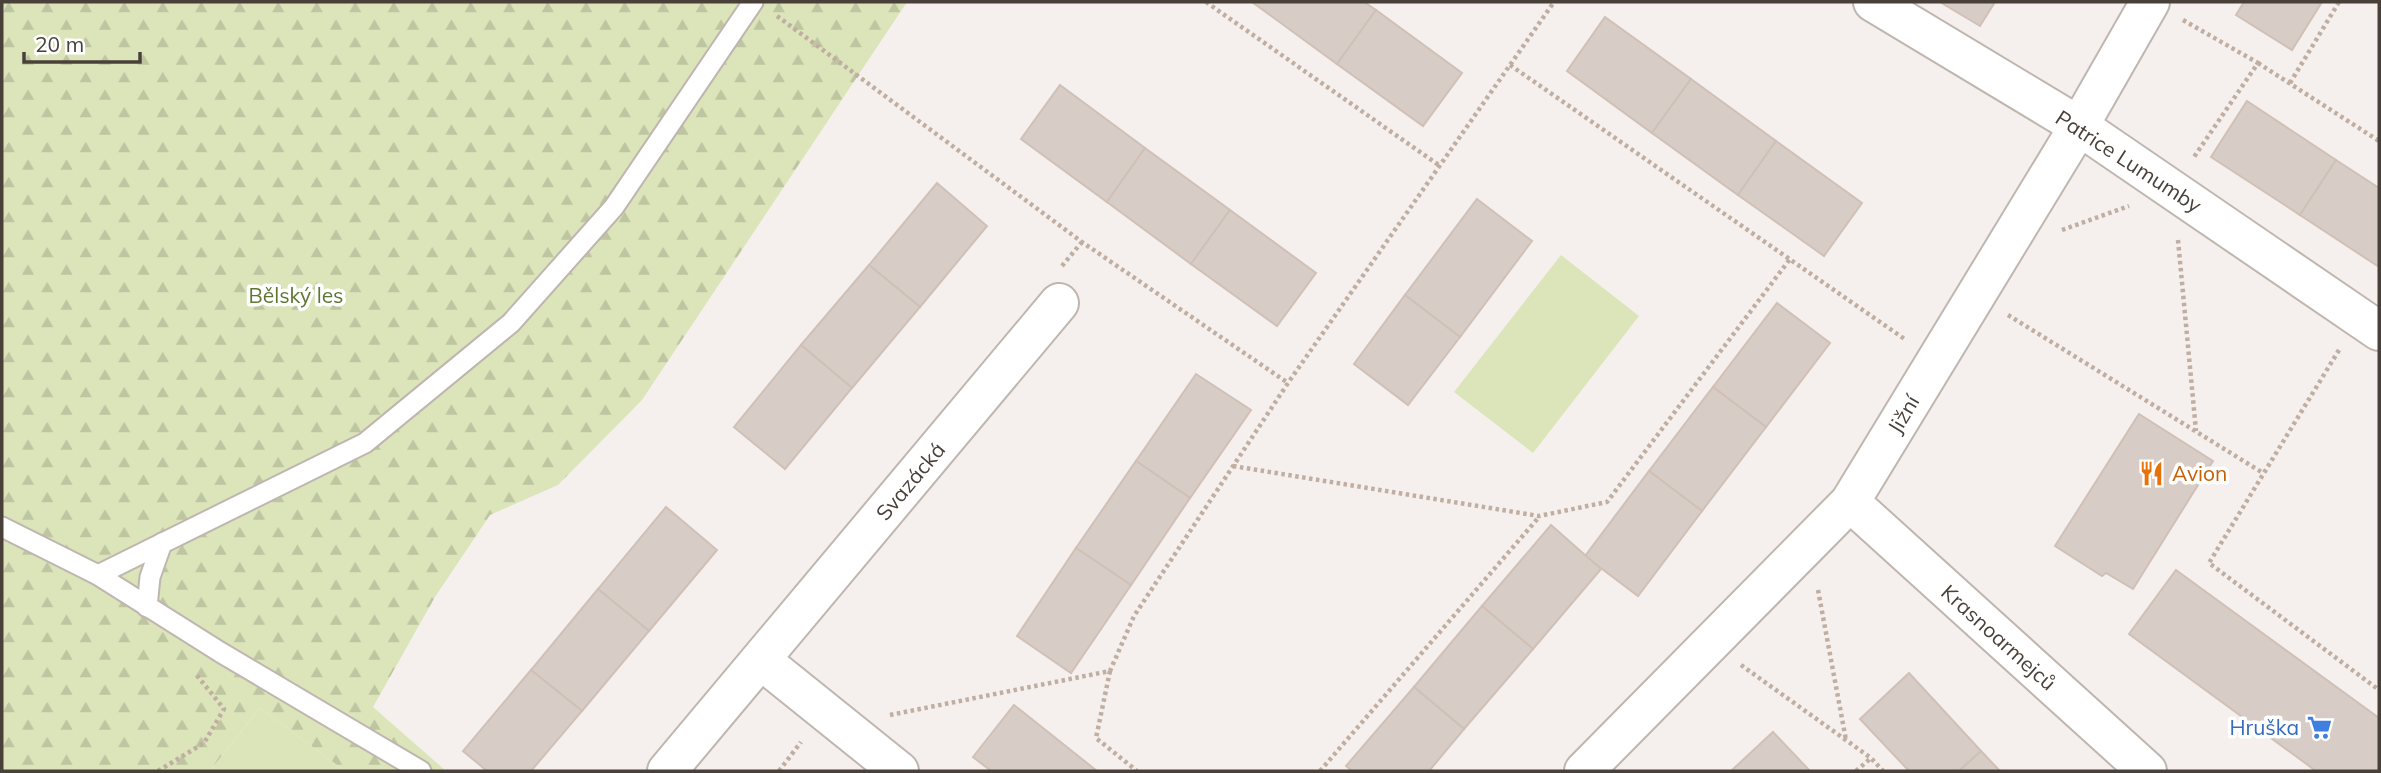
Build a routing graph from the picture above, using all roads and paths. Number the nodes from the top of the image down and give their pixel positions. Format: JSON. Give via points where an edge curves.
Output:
{"nodes":[{"id":1,"x":1206,"y":2,"type":"edge"},
{"id":2,"x":1553,"y":2,"type":"edge"},
{"id":3,"x":1873,"y":2,"type":"edge"},
{"id":4,"x":2150,"y":2,"type":"edge"},
{"id":5,"x":2339,"y":2,"type":"edge"},
{"id":6,"x":761,"y":6,"type":"edge"},
{"id":7,"x":2258,"y":62,"type":"dead end"},
{"id":8,"x":1510,"y":65,"type":"junction"},
{"id":9,"x":2290,"y":83,"type":"junction"},
{"id":10,"x":2079,"y":126,"type":"junction"},
{"id":11,"x":2379,"y":141,"type":"edge"},
{"id":12,"x":1440,"y":166,"type":"junction"},
{"id":13,"x":2138,"y":203,"type":"dead end"},
{"id":14,"x":2056,"y":232,"type":"dead end"},
{"id":15,"x":1790,"y":259,"type":"junction"},
{"id":16,"x":1975,"y":295,"type":"junction"},
{"id":17,"x":1059,"y":303,"type":"dead end"},
{"id":18,"x":2369,"y":324,"type":"edge"},
{"id":19,"x":1935,"y":361,"type":"junction"},
{"id":20,"x":1288,"y":383,"type":"junction"},
{"id":21,"x":1233,"y":466,"type":"junction"},
{"id":22,"x":2263,"y":472,"type":"junction"},
{"id":23,"x":1850,"y":502,"type":"junction"},
{"id":24,"x":1539,"y":516,"type":"junction"},
{"id":25,"x":2,"y":527,"type":"edge"},
{"id":26,"x":162,"y":543,"type":"junction"},
{"id":27,"x":1809,"y":543,"type":"junction"},
{"id":28,"x":98,"y":575,"type":"junction"},
{"id":29,"x":147,"y":607,"type":"junction"},
{"id":30,"x":1710,"y":644,"type":"junction"},
{"id":31,"x":761,"y":660,"type":"junction"},
{"id":32,"x":191,"y":667,"type":"dead end"},
{"id":33,"x":1110,"y":671,"type":"junction"},
{"id":34,"x":2379,"y":690,"type":"edge"},
{"id":35,"x":841,"y":725,"type":"junction"},
{"id":36,"x":1846,"y":741,"type":"junction"},
{"id":37,"x":1871,"y":758,"type":"junction"},
{"id":38,"x":158,"y":771,"type":"edge"},
{"id":39,"x":421,"y":771,"type":"edge"},
{"id":40,"x":667,"y":771,"type":"edge"},
{"id":41,"x":899,"y":771,"type":"edge"},
{"id":42,"x":1137,"y":771,"type":"edge"},
{"id":43,"x":1320,"y":771,"type":"edge"},
{"id":44,"x":1584,"y":771,"type":"edge"},
{"id":45,"x":1856,"y":771,"type":"edge"},
{"id":46,"x":1883,"y":771,"type":"edge"},
{"id":47,"x":2147,"y":771,"type":"edge"}],
"edges":[{"from":1,"to":12,"type":"path"},
{"from":2,"to":8,"type":"path"},
{"from":3,"to":10,"type":"street","name":"Patrice Lumumby"},
{"from":4,"to":10,"type":"street","name":"Jižní"},
{"from":5,"to":9,"type":"path"},
{"from":6,"to":20,"type":"path","via":[[1082,242]]},
{"from":6,"to":26,"type":"lane","via":[[614,207],[511,323],[365,443]]},
{"from":7,"to":9,"type":"path"},
{"from":8,"to":12,"type":"path"},
{"from":8,"to":15,"type":"path"},
{"from":9,"to":11,"type":"path"},
{"from":10,"to":16,"type":"street","name":"Jižní"},
{"from":10,"to":18,"type":"street","name":"Patrice Lumumby"},
{"from":12,"to":20,"type":"path"},
{"from":13,"to":14,"type":"path"},
{"from":15,"to":19,"type":"path"},
{"from":15,"to":24,"type":"path","via":[[1607,502]]},
{"from":16,"to":19,"type":"street","name":"Jižní"},
{"from":16,"to":22,"type":"path"},
{"from":17,"to":31,"type":"street","name":"Svazácká"},
{"from":18,"to":22,"type":"path"},
{"from":19,"to":23,"type":"street","name":"Jižní"},
{"from":20,"to":21,"type":"path"},
{"from":21,"to":24,"type":"path"},
{"from":21,"to":33,"type":"path","via":[[1133,616]]},
{"from":22,"to":34,"type":"path","via":[[2209,563]]},
{"from":23,"to":27,"type":"street","name":"Jižní"},
{"from":23,"to":47,"type":"street","name":"Krasnoarmejců"},
{"from":24,"to":43,"type":"path"},
{"from":25,"to":28,"type":"lane"},
{"from":26,"to":28,"type":"lane"},
{"from":26,"to":29,"type":"lane","via":[[150,577]]},
{"from":27,"to":30,"type":"street","name":"Jižní"},
{"from":27,"to":36,"type":"path"},
{"from":28,"to":29,"type":"lane"},
{"from":29,"to":39,"type":"lane"},
{"from":30,"to":36,"type":"path"},
{"from":30,"to":44,"type":"street","name":"Jižní"},
{"from":31,"to":35,"type":"street"},
{"from":31,"to":40,"type":"street","name":"Svazácká"},
{"from":32,"to":38,"type":"path","via":[[224,709],[204,743]]},
{"from":33,"to":35,"type":"path"},
{"from":33,"to":42,"type":"path","via":[[1096,738]]},
{"from":35,"to":41,"type":"street"},
{"from":36,"to":37,"type":"path"},
{"from":37,"to":45,"type":"path"},
{"from":37,"to":46,"type":"path"}]}
